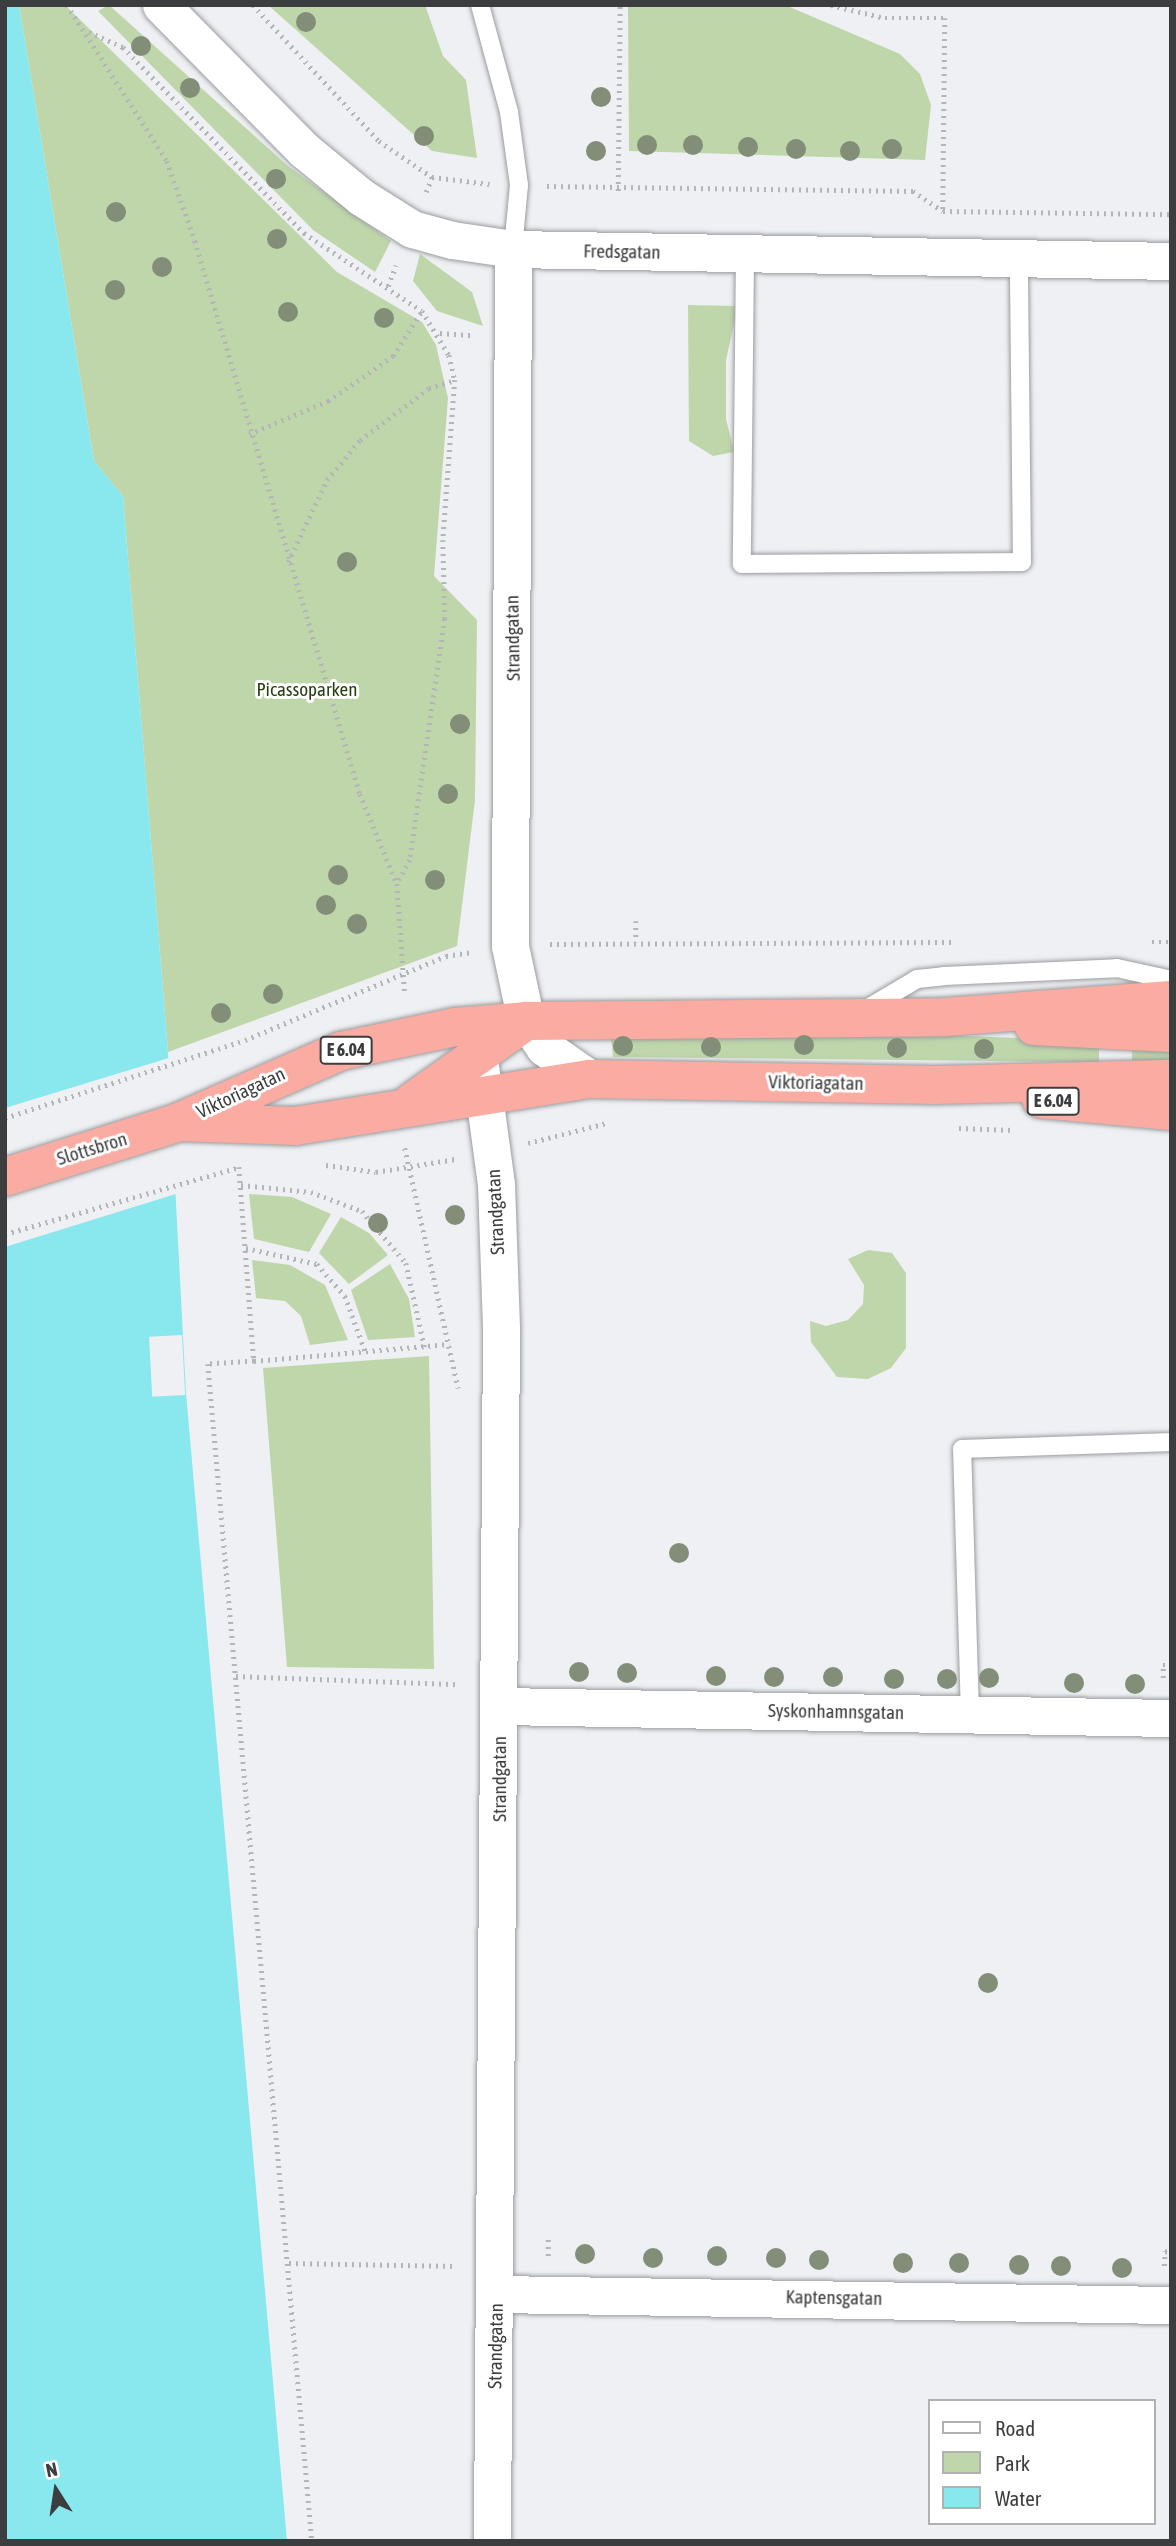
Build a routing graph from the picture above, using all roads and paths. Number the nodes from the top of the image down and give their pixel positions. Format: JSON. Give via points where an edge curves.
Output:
{"nodes":[{"id":1,"x":67,"y":5,"type":"edge"},
{"id":2,"x":161,"y":5,"type":"edge"},
{"id":3,"x":253,"y":5,"type":"edge"},
{"id":4,"x":480,"y":5,"type":"edge"},
{"id":5,"x":620,"y":5,"type":"edge"},
{"id":6,"x":831,"y":5,"type":"edge"},
{"id":7,"x":89,"y":32,"type":"junction"},
{"id":8,"x":519,"y":185,"type":"junction"},
{"id":9,"x":618,"y":191,"type":"junction"},
{"id":10,"x":943,"y":211,"type":"junction"},
{"id":11,"x":1171,"y":214,"type":"edge"},
{"id":12,"x":513,"y":249,"type":"junction"},
{"id":13,"x":745,"y":255,"type":"junction"},
{"id":14,"x":1019,"y":260,"type":"junction"},
{"id":15,"x":1171,"y":261,"type":"edge"},
{"id":16,"x":422,"y":311,"type":"junction"},
{"id":17,"x":456,"y":380,"type":"junction"},
{"id":18,"x":249,"y":434,"type":"junction"},
{"id":19,"x":288,"y":563,"type":"junction"},
{"id":20,"x":397,"y":884,"type":"junction"},
{"id":21,"x":636,"y":921,"type":"dead end"},
{"id":22,"x":636,"y":942,"type":"junction"},
{"id":23,"x":965,"y":942,"type":"dead end"},
{"id":24,"x":1171,"y":942,"type":"edge"},
{"id":25,"x":1143,"y":943,"type":"dead end"},
{"id":26,"x":510,"y":946,"type":"junction"},
{"id":27,"x":404,"y":974,"type":"junction"},
{"id":28,"x":1171,"y":980,"type":"edge"},
{"id":29,"x":1171,"y":1000,"type":"edge"},
{"id":30,"x":945,"y":1017,"type":"junction"},
{"id":31,"x":852,"y":1019,"type":"junction"},
{"id":32,"x":526,"y":1021,"type":"junction"},
{"id":33,"x":1171,"y":1032,"type":"edge"},
{"id":34,"x":466,"y":1041,"type":"junction"},
{"id":35,"x":590,"y":1079,"type":"junction"},
{"id":36,"x":1171,"y":1079,"type":"edge"},
{"id":37,"x":935,"y":1085,"type":"junction"},
{"id":38,"x":485,"y":1095,"type":"junction"},
{"id":39,"x":405,"y":1107,"type":"junction"},
{"id":40,"x":1171,"y":1111,"type":"edge"},
{"id":41,"x":5,"y":1118,"type":"edge"},
{"id":42,"x":179,"y":1122,"type":"junction"},
{"id":43,"x":616,"y":1123,"type":"dead end"},
{"id":44,"x":953,"y":1128,"type":"dead end"},
{"id":45,"x":1022,"y":1130,"type":"dead end"},
{"id":46,"x":492,"y":1150,"type":"junction"},
{"id":47,"x":240,"y":1167,"type":"dead end"},
{"id":48,"x":405,"y":1170,"type":"dead end"},
{"id":49,"x":5,"y":1177,"type":"edge"},
{"id":50,"x":182,"y":1180,"type":"dead end"},
{"id":51,"x":241,"y":1185,"type":"junction"},
{"id":52,"x":5,"y":1234,"type":"edge"},
{"id":53,"x":246,"y":1248,"type":"junction"},
{"id":54,"x":449,"y":1344,"type":"dead end"},
{"id":55,"x":425,"y":1349,"type":"junction"},
{"id":56,"x":366,"y":1353,"type":"junction"},
{"id":57,"x":254,"y":1361,"type":"junction"},
{"id":58,"x":1171,"y":1442,"type":"edge"},
{"id":59,"x":1163,"y":1665,"type":"dead end"},
{"id":60,"x":1171,"y":1665,"type":"edge"},
{"id":61,"x":236,"y":1676,"type":"junction"},
{"id":62,"x":469,"y":1684,"type":"dead end"},
{"id":63,"x":501,"y":1706,"type":"junction"},
{"id":64,"x":970,"y":1715,"type":"junction"},
{"id":65,"x":1171,"y":1718,"type":"edge"},
{"id":66,"x":289,"y":2263,"type":"junction"},
{"id":67,"x":462,"y":2266,"type":"dead end"},
{"id":68,"x":497,"y":2294,"type":"junction"},
{"id":69,"x":1171,"y":2305,"type":"edge"},
{"id":70,"x":312,"y":2541,"type":"edge"},
{"id":71,"x":492,"y":2541,"type":"edge"}],
"edges":[{"from":1,"to":7,"type":"path"},
{"from":2,"to":12,"type":"street","name":"Fredsgatan","via":[[304,150],[361,197],[412,229]]},
{"from":3,"to":8,"type":"path","via":[[379,141],[432,177]]},
{"from":4,"to":8,"type":"lane","via":[[509,112]]},
{"from":5,"to":9,"type":"path"},
{"from":6,"to":10,"type":"path","via":[[885,18],[945,18]]},
{"from":7,"to":16,"type":"path","via":[[122,47],[304,233]]},
{"from":7,"to":18,"type":"path","via":[[167,161]]},
{"from":8,"to":9,"type":"path"},
{"from":8,"to":12,"type":"lane"},
{"from":9,"to":10,"type":"path","via":[[914,191]]},
{"from":10,"to":11,"type":"path"},
{"from":12,"to":13,"type":"street","name":"Fredsgatan"},
{"from":12,"to":26,"type":"street","name":"Strandgatan"},
{"from":13,"to":14,"type":"street","name":"Fredsgatan"},
{"from":13,"to":14,"type":"lane","via":[[742,564],[1023,562]]},
{"from":14,"to":15,"type":"street","name":"Fredsgatan"},
{"from":16,"to":17,"type":"path","via":[[440,333]]},
{"from":16,"to":18,"type":"path","via":[[393,356],[328,401]]},
{"from":17,"to":19,"type":"path","via":[[429,388],[360,440],[320,491]]},
{"from":17,"to":20,"type":"path","via":[[443,540],[445,619],[410,860]]},
{"from":18,"to":19,"type":"path"},
{"from":19,"to":20,"type":"path","via":[[360,794]]},
{"from":20,"to":27,"type":"path"},
{"from":21,"to":22,"type":"path"},
{"from":22,"to":23,"type":"path"},
{"from":22,"to":26,"type":"path"},
{"from":24,"to":25,"type":"path"},
{"from":26,"to":27,"type":"path","via":[[446,957]]},
{"from":26,"to":32,"type":"street","name":"Strandgatan"},
{"from":27,"to":41,"type":"path","via":[[175,1065]]},
{"from":28,"to":31,"type":"lane","via":[[1116,968],[917,979]]},
{"from":29,"to":30,"type":"highway","name":"Viktoriagatan","number":"E 6.04"},
{"from":30,"to":31,"type":"highway","name":"Viktoriagatan","number":"E 6.04"},
{"from":30,"to":33,"type":"highway","name":"Viktoriagatan","number":"E 6.04","via":[[1116,1034]]},
{"from":31,"to":32,"type":"highway","name":"Viktoriagatan","number":"E 6.04"},
{"from":32,"to":34,"type":"highway","name":"Viktoriagatan","number":"E 6.04"},
{"from":32,"to":35,"type":"street","name":"Strandgatan","via":[[544,1047]]},
{"from":34,"to":38,"type":"street","name":"Strandgatan"},
{"from":34,"to":39,"type":"highway","name":"Viktoriagatan"},
{"from":34,"to":42,"type":"highway","name":"Viktoriagatan","number":"E 6.04","via":[[341,1051]]},
{"from":35,"to":37,"type":"highway","name":"Viktoriagatan","number":"E 6.04"},
{"from":35,"to":38,"type":"highway","name":"Viktoriagatan","number":"E 6.04"},
{"from":36,"to":37,"type":"highway","name":"Viktoriagatan","number":"E 6.04"},
{"from":37,"to":40,"type":"highway","name":"Viktoriagatan","number":"E 6.04","via":[[1116,1110]]},
{"from":38,"to":39,"type":"highway","name":"Viktoriagatan","number":"E 6.04"},
{"from":38,"to":46,"type":"street","name":"Strandgatan"},
{"from":39,"to":42,"type":"highway","name":"Viktoriagatan","number":"E 6.04","via":[[295,1126]]},
{"from":42,"to":49,"type":"highway","name":"Slottsbron","number":"E 6.04"},
{"from":43,"to":46,"type":"path","via":[[576,1126],[555,1138]]},
{"from":44,"to":45,"type":"path"},
{"from":46,"to":48,"type":"path"},
{"from":46,"to":63,"type":"street","name":"Strandgatan","via":[[501,1330]]},
{"from":47,"to":51,"type":"path"},
{"from":50,"to":52,"type":"path"},
{"from":51,"to":53,"type":"path"},
{"from":51,"to":55,"type":"path","via":[[311,1192],[362,1211],[406,1263]]},
{"from":53,"to":56,"type":"path","via":[[317,1264],[345,1296]]},
{"from":53,"to":57,"type":"path"},
{"from":54,"to":55,"type":"path"},
{"from":55,"to":56,"type":"path"},
{"from":56,"to":57,"type":"path"},
{"from":57,"to":61,"type":"path","via":[[208,1364]]},
{"from":58,"to":64,"type":"lane","via":[[962,1449]]},
{"from":59,"to":60,"type":"path"},
{"from":61,"to":62,"type":"path"},
{"from":61,"to":66,"type":"path"},
{"from":63,"to":64,"type":"street","name":"Syskonhamnsgatan"},
{"from":63,"to":68,"type":"street","name":"Strandgatan"},
{"from":64,"to":65,"type":"street","name":"Syskonhamnsgatan"},
{"from":66,"to":67,"type":"path"},
{"from":66,"to":70,"type":"path"},
{"from":68,"to":69,"type":"street","name":"Kaptensgatan"},
{"from":68,"to":71,"type":"street","name":"Strandgatan"}]}
